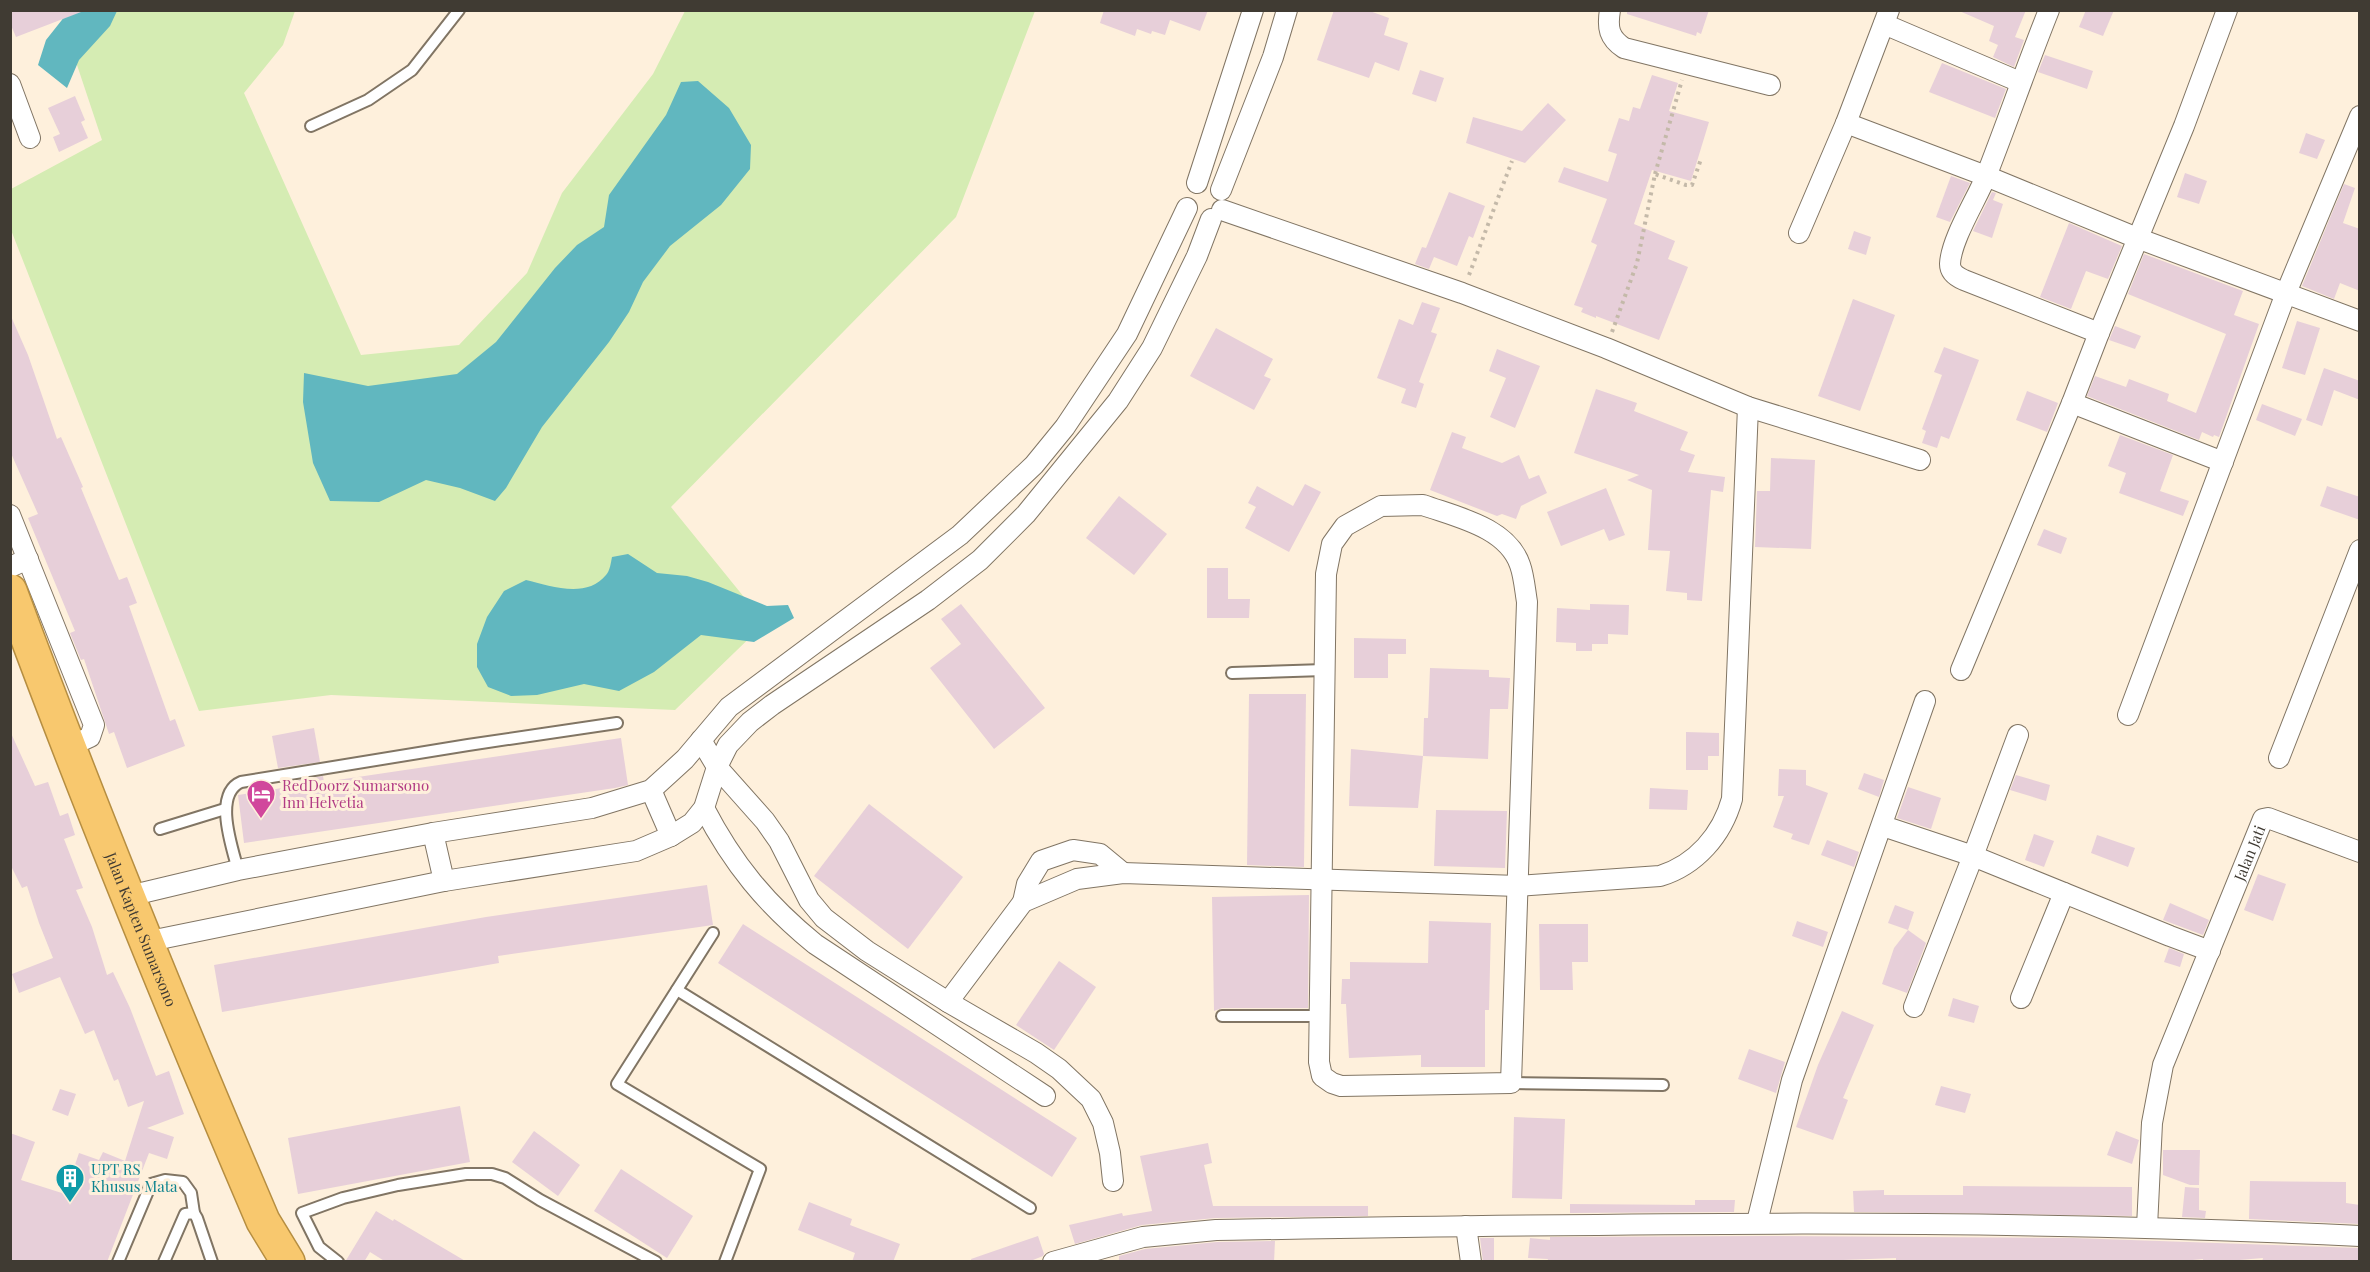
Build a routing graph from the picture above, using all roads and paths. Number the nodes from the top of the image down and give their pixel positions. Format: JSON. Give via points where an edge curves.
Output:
{"nodes":[{"id":1,"x":459,"y":10,"type":"edge"},
{"id":2,"x":1254,"y":10,"type":"edge"},
{"id":3,"x":1287,"y":10,"type":"edge"},
{"id":4,"x":1610,"y":10,"type":"edge"},
{"id":5,"x":2049,"y":10,"type":"edge"},
{"id":6,"x":2228,"y":10,"type":"edge"},
{"id":7,"x":1886,"y":17,"type":"edge"},
{"id":8,"x":1686,"y":64,"type":"junction"},
{"id":9,"x":2020,"y":82,"type":"junction"},
{"id":10,"x":10,"y":84,"type":"edge"},
{"id":11,"x":1770,"y":85,"type":"dead end"},
{"id":12,"x":2360,"y":116,"type":"edge"},
{"id":13,"x":1846,"y":123,"type":"junction"},
{"id":14,"x":311,"y":126,"type":"dead end"},
{"id":15,"x":30,"y":138,"type":"dead end"},
{"id":16,"x":1701,"y":159,"type":"dead end"},
{"id":17,"x":1512,"y":161,"type":"dead end"},
{"id":18,"x":1655,"y":174,"type":"junction"},
{"id":19,"x":1986,"y":176,"type":"junction"},
{"id":20,"x":1197,"y":183,"type":"junction"},
{"id":21,"x":1218,"y":206,"type":"junction"},
{"id":22,"x":1187,"y":208,"type":"junction"},
{"id":23,"x":1799,"y":233,"type":"dead end"},
{"id":24,"x":2137,"y":238,"type":"junction"},
{"id":25,"x":1462,"y":293,"type":"junction"},
{"id":26,"x":2286,"y":293,"type":"junction"},
{"id":27,"x":2360,"y":321,"type":"edge"},
{"id":28,"x":2099,"y":333,"type":"junction"},
{"id":29,"x":1606,"y":348,"type":"junction"},
{"id":30,"x":2072,"y":403,"type":"junction"},
{"id":31,"x":1748,"y":407,"type":"junction"},
{"id":32,"x":1920,"y":460,"type":"dead end"},
{"id":33,"x":2223,"y":462,"type":"junction"},
{"id":34,"x":10,"y":515,"type":"edge"},
{"id":35,"x":2360,"y":550,"type":"edge"},
{"id":36,"x":19,"y":562,"type":"edge"},
{"id":37,"x":10,"y":591,"type":"edge"},
{"id":38,"x":1324,"y":670,"type":"junction"},
{"id":39,"x":1961,"y":670,"type":"dead end"},
{"id":40,"x":1232,"y":673,"type":"dead end"},
{"id":41,"x":1925,"y":701,"type":"dead end"},
{"id":42,"x":2128,"y":715,"type":"dead end"},
{"id":43,"x":617,"y":723,"type":"dead end"},
{"id":44,"x":2018,"y":735,"type":"dead end"},
{"id":45,"x":701,"y":740,"type":"junction"},
{"id":46,"x":68,"y":747,"type":"junction"},
{"id":47,"x":2279,"y":758,"type":"dead end"},
{"id":48,"x":717,"y":767,"type":"junction"},
{"id":49,"x":651,"y":790,"type":"junction"},
{"id":50,"x":704,"y":808,"type":"junction"},
{"id":51,"x":225,"y":809,"type":"junction"},
{"id":52,"x":1883,"y":826,"type":"junction"},
{"id":53,"x":160,"y":829,"type":"dead end"},
{"id":54,"x":433,"y":833,"type":"junction"},
{"id":55,"x":671,"y":836,"type":"junction"},
{"id":56,"x":2360,"y":852,"type":"edge"},
{"id":57,"x":1973,"y":856,"type":"junction"},
{"id":58,"x":238,"y":870,"type":"junction"},
{"id":59,"x":1123,"y":873,"type":"junction"},
{"id":60,"x":1322,"y":880,"type":"junction"},
{"id":61,"x":444,"y":881,"type":"junction"},
{"id":62,"x":1518,"y":886,"type":"junction"},
{"id":63,"x":2064,"y":893,"type":"junction"},
{"id":64,"x":129,"y":896,"type":"junction"},
{"id":65,"x":1023,"y":902,"type":"junction"},
{"id":66,"x":713,"y":933,"type":"dead end"},
{"id":67,"x":145,"y":942,"type":"junction"},
{"id":68,"x":2210,"y":951,"type":"junction"},
{"id":69,"x":677,"y":990,"type":"junction"},
{"id":70,"x":2021,"y":998,"type":"dead end"},
{"id":71,"x":948,"y":1002,"type":"junction"},
{"id":72,"x":1914,"y":1007,"type":"dead end"},
{"id":73,"x":1222,"y":1016,"type":"dead end"},
{"id":74,"x":1320,"y":1016,"type":"junction"},
{"id":75,"x":1511,"y":1083,"type":"junction"},
{"id":76,"x":1663,"y":1085,"type":"dead end"},
{"id":77,"x":1045,"y":1096,"type":"dead end"},
{"id":78,"x":1113,"y":1182,"type":"dead end"},
{"id":79,"x":1030,"y":1208,"type":"dead end"},
{"id":80,"x":194,"y":1213,"type":"junction"},
{"id":81,"x":1757,"y":1222,"type":"junction"},
{"id":82,"x":1466,"y":1226,"type":"junction"},
{"id":83,"x":2147,"y":1227,"type":"junction"},
{"id":84,"x":2360,"y":1236,"type":"edge"},
{"id":85,"x":118,"y":1262,"type":"edge"},
{"id":86,"x":164,"y":1262,"type":"edge"},
{"id":87,"x":212,"y":1262,"type":"edge"},
{"id":88,"x":288,"y":1262,"type":"edge"},
{"id":89,"x":338,"y":1262,"type":"edge"},
{"id":90,"x":656,"y":1262,"type":"edge"},
{"id":91,"x":725,"y":1262,"type":"edge"},
{"id":92,"x":1053,"y":1262,"type":"edge"},
{"id":93,"x":1471,"y":1262,"type":"edge"}],
"edges":[{"from":1,"to":14,"type":"lane","via":[[412,70],[368,100]]},
{"from":2,"to":20,"type":"street"},
{"from":3,"to":21,"type":"street"},
{"from":4,"to":8,"type":"street","via":[[1608,28],[1616,42],[1631,50]]},
{"from":5,"to":9,"type":"street"},
{"from":6,"to":24,"type":"street"},
{"from":7,"to":9,"type":"street"},
{"from":7,"to":13,"type":"street"},
{"from":8,"to":11,"type":"street"},
{"from":8,"to":18,"type":"path"},
{"from":9,"to":19,"type":"street"},
{"from":10,"to":15,"type":"street"},
{"from":12,"to":26,"type":"street"},
{"from":13,"to":19,"type":"street"},
{"from":13,"to":23,"type":"street"},
{"from":16,"to":18,"type":"path","via":[[1692,185]]},
{"from":17,"to":25,"type":"path"},
{"from":18,"to":29,"type":"path","via":[[1637,263]]},
{"from":19,"to":24,"type":"street"},
{"from":19,"to":28,"type":"street","via":[[1959,235],[1950,262],[1953,273]]},
{"from":20,"to":21,"type":"street","via":[[1210,182]]},
{"from":20,"to":22,"type":"street","via":[[1187,194]]},
{"from":21,"to":22,"type":"street","via":[[1197,218]]},
{"from":21,"to":25,"type":"street"},
{"from":21,"to":48,"type":"street","via":[[1152,348],[1119,401],[1026,514],[980,560],[928,600],[750,722],[728,746]]},
{"from":22,"to":45,"type":"street","via":[[1127,334],[1065,427],[1034,465],[960,535],[729,707]]},
{"from":24,"to":26,"type":"street"},
{"from":24,"to":28,"type":"street"},
{"from":25,"to":29,"type":"street"},
{"from":26,"to":27,"type":"street"},
{"from":26,"to":33,"type":"street"},
{"from":28,"to":30,"type":"street"},
{"from":29,"to":31,"type":"street"},
{"from":30,"to":33,"type":"street"},
{"from":30,"to":39,"type":"street"},
{"from":31,"to":32,"type":"street"},
{"from":31,"to":62,"type":"street","via":[[1732,798],[1728,814],[1695,859],[1675,872]]},
{"from":33,"to":42,"type":"street"},
{"from":34,"to":36,"type":"street"},
{"from":35,"to":47,"type":"street"},
{"from":36,"to":46,"type":"street","via":[[94,725],[90,737]]},
{"from":37,"to":46,"type":"highway","name":"Jalan Kapten Sumarsono"},
{"from":38,"to":40,"type":"lane"},
{"from":38,"to":60,"type":"street"},
{"from":38,"to":62,"type":"street","via":[[1326,574],[1332,544],[1345,526],[1381,506],[1423,505],[1490,530],[1513,550],[1521,565],[1527,602]]},
{"from":41,"to":52,"type":"street"},
{"from":43,"to":51,"type":"lane","via":[[241,782],[227,795]]},
{"from":44,"to":57,"type":"street"},
{"from":45,"to":48,"type":"street"},
{"from":45,"to":49,"type":"street"},
{"from":46,"to":64,"type":"highway","name":"Jalan Kapten Sumarsono"},
{"from":48,"to":50,"type":"street"},
{"from":48,"to":71,"type":"street","via":[[765,821],[809,900],[824,918],[867,951]]},
{"from":49,"to":54,"type":"street","via":[[592,808]]},
{"from":49,"to":55,"type":"street"},
{"from":50,"to":55,"type":"street","via":[[692,823]]},
{"from":50,"to":77,"type":"street","via":[[733,858],[785,920],[815,944]]},
{"from":51,"to":53,"type":"lane"},
{"from":51,"to":58,"type":"lane"},
{"from":52,"to":57,"type":"street"},
{"from":52,"to":81,"type":"street","via":[[1792,1080]]},
{"from":54,"to":58,"type":"street"},
{"from":54,"to":61,"type":"street"},
{"from":55,"to":61,"type":"street","via":[[636,851]]},
{"from":56,"to":68,"type":"street","name":"Jalan Jati","via":[[2263,819]]},
{"from":57,"to":63,"type":"street"},
{"from":57,"to":72,"type":"street"},
{"from":58,"to":64,"type":"street"},
{"from":59,"to":60,"type":"street"},
{"from":59,"to":65,"type":"street","via":[[1077,879]]},
{"from":59,"to":65,"type":"street","via":[[1100,854],[1072,850],[1041,861],[1027,885]]},
{"from":60,"to":62,"type":"street"},
{"from":60,"to":74,"type":"street"},
{"from":61,"to":67,"type":"street"},
{"from":62,"to":75,"type":"street"},
{"from":63,"to":68,"type":"street"},
{"from":63,"to":70,"type":"street"},
{"from":64,"to":67,"type":"highway","name":"Jalan Kapten Sumarsono"},
{"from":65,"to":71,"type":"street"},
{"from":66,"to":69,"type":"lane"},
{"from":67,"to":88,"type":"highway","name":"Jalan Kapten Sumarsono","via":[[263,1221]]},
{"from":68,"to":83,"type":"street","via":[[2169,1048],[2158,1087],[2152,1124]]},
{"from":69,"to":79,"type":"lane"},
{"from":69,"to":91,"type":"lane","via":[[616,1084],[760,1168]]},
{"from":71,"to":78,"type":"street","via":[[1036,1053],[1091,1099],[1103,1124]]},
{"from":73,"to":74,"type":"lane"},
{"from":74,"to":75,"type":"street","via":[[1320,1070],[1332,1083]]},
{"from":75,"to":76,"type":"lane"},
{"from":80,"to":85,"type":"lane","via":[[191,1193],[183,1182],[165,1180],[152,1184]]},
{"from":80,"to":86,"type":"lane","via":[[185,1214]]},
{"from":80,"to":87,"type":"lane"},
{"from":81,"to":82,"type":"street"},
{"from":81,"to":83,"type":"street"},
{"from":82,"to":92,"type":"street","via":[[1216,1230],[1143,1237]]},
{"from":82,"to":93,"type":"street"},
{"from":83,"to":84,"type":"street"},
{"from":89,"to":90,"type":"lane","via":[[319,1247],[302,1213],[398,1185],[478,1173],[505,1178]]}]}
